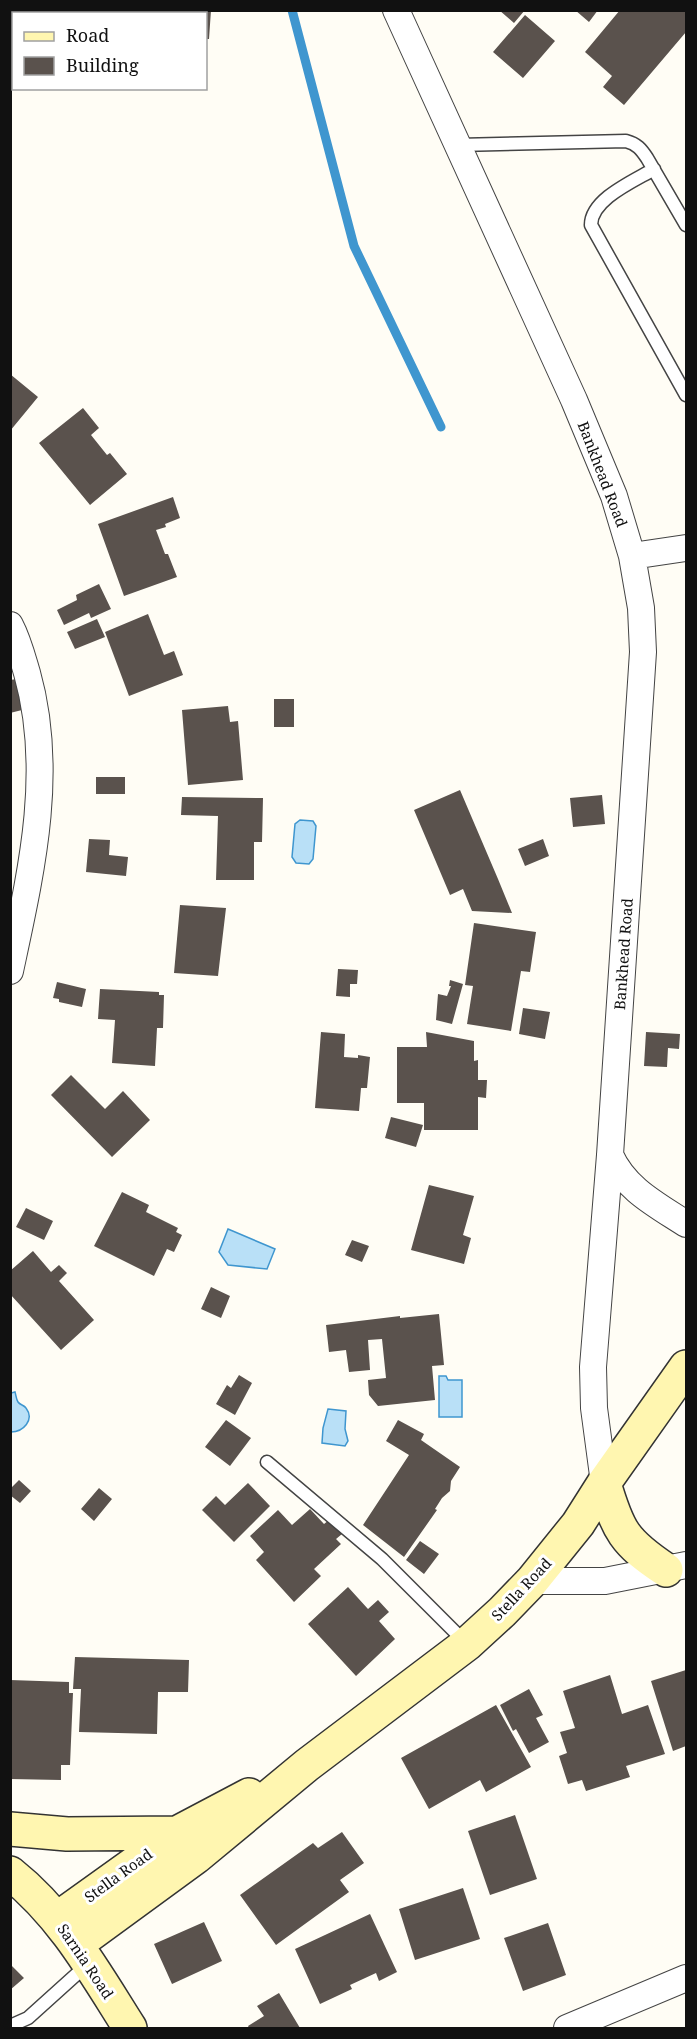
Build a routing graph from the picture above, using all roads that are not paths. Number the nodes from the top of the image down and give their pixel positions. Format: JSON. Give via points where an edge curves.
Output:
{"nodes":[{"id":1,"x":396,"y":10,"type":"edge"},
{"id":2,"x":458,"y":145,"type":"junction"},
{"id":3,"x":654,"y":169,"type":"junction"},
{"id":4,"x":687,"y":225,"type":"edge"},
{"id":5,"x":687,"y":395,"type":"edge"},
{"id":6,"x":687,"y":548,"type":"edge"},
{"id":7,"x":632,"y":556,"type":"junction"},
{"id":8,"x":10,"y":625,"type":"edge"},
{"id":9,"x":10,"y":971,"type":"edge"},
{"id":10,"x":610,"y":1155,"type":"junction"},
{"id":11,"x":687,"y":1224,"type":"edge"},
{"id":12,"x":687,"y":1367,"type":"edge"},
{"id":13,"x":267,"y":1462,"type":"dead end"},
{"id":14,"x":604,"y":1483,"type":"junction"},
{"id":15,"x":676,"y":1568,"type":"edge"},
{"id":16,"x":532,"y":1581,"type":"junction"},
{"id":17,"x":467,"y":1644,"type":"junction"},
{"id":18,"x":307,"y":1765,"type":"junction"},
{"id":19,"x":10,"y":1829,"type":"edge"},
{"id":20,"x":177,"y":1833,"type":"junction"},
{"id":21,"x":10,"y":1873,"type":"edge"},
{"id":22,"x":57,"y":1919,"type":"junction"},
{"id":23,"x":83,"y":1953,"type":"junction"},
{"id":24,"x":687,"y":1978,"type":"edge"},
{"id":25,"x":10,"y":2026,"type":"edge"},
{"id":26,"x":130,"y":2028,"type":"edge"},
{"id":27,"x":567,"y":2028,"type":"edge"}],
"edges":[{"from":1,"to":2,"type":"street","name":"Bankhead Road"},
{"from":2,"to":3,"type":"lane","via":[[626,141],[641,148]]},
{"from":2,"to":7,"type":"street","name":"Bankhead Road","via":[[574,400],[614,496]]},
{"from":3,"to":4,"type":"lane"},
{"from":3,"to":5,"type":"lane","via":[[601,202],[591,217],[591,225]]},
{"from":6,"to":7,"type":"street"},
{"from":7,"to":10,"type":"street","name":"Bankhead Road","via":[[641,608],[643,652]]},
{"from":8,"to":9,"type":"street","via":[[34,698],[40,752],[39,811]]},
{"from":10,"to":11,"type":"street","via":[[625,1181]]},
{"from":10,"to":14,"type":"street","name":"Bankhead Road","via":[[592,1367]]},
{"from":12,"to":14,"type":"main road","name":"Stella Road"},
{"from":13,"to":17,"type":"lane","via":[[382,1559]]},
{"from":14,"to":15,"type":"main road","via":[[623,1534],[641,1553]]},
{"from":14,"to":16,"type":"main road","name":"Stella Road","via":[[578,1524]]},
{"from":15,"to":16,"type":"street","via":[[604,1581]]},
{"from":16,"to":17,"type":"main road","name":"Stella Road"},
{"from":17,"to":18,"type":"main road","name":"Stella Road"},
{"from":18,"to":20,"type":"main road","name":"Stella Road"},
{"from":18,"to":23,"type":"main road","name":"Stella Road"},
{"from":19,"to":20,"type":"main road","via":[[67,1834]]},
{"from":20,"to":22,"type":"main road","name":"Stella Road"},
{"from":21,"to":22,"type":"main road","name":"Sarnia Road"},
{"from":22,"to":23,"type":"main road","name":"Sarnia Road"},
{"from":23,"to":25,"type":"lane","via":[[28,2018]]},
{"from":23,"to":26,"type":"main road","name":"Sarnia Road"},
{"from":24,"to":27,"type":"street"}]}
